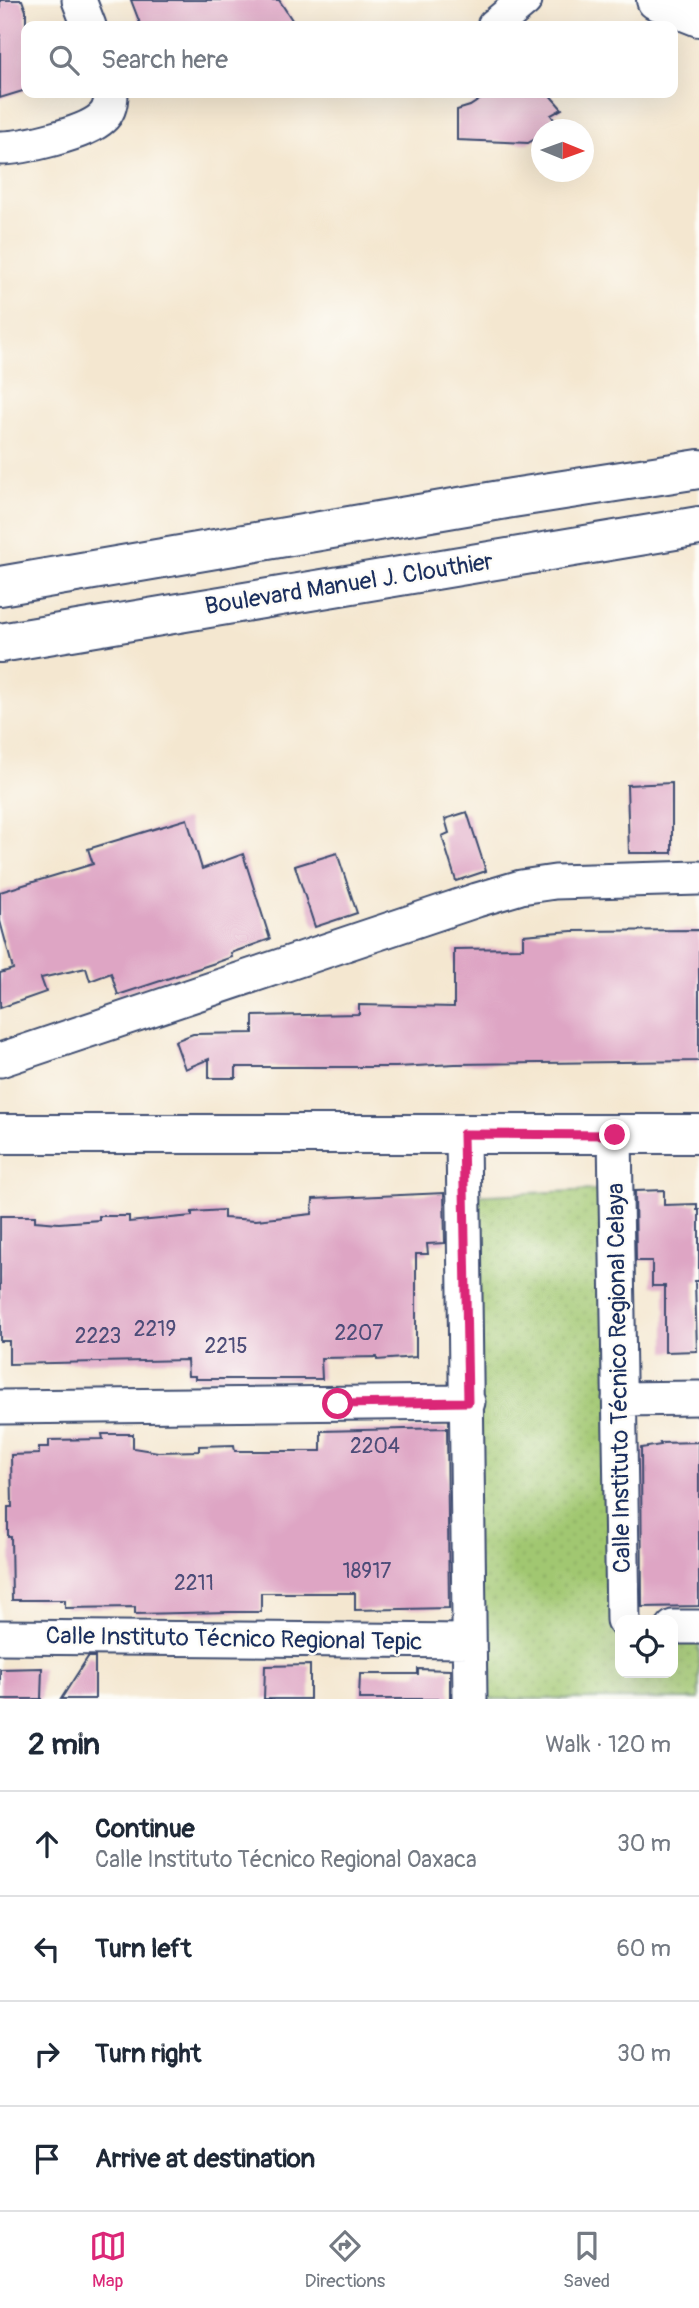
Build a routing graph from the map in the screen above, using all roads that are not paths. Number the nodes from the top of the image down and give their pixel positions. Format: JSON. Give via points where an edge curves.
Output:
{"nodes":[{"id":1,"x":79,"y":0,"type":"edge"},
{"id":2,"x":525,"y":0,"type":"edge"},
{"id":3,"x":656,"y":0,"type":"edge"},
{"id":4,"x":699,"y":17,"type":"edge"},
{"id":5,"x":87,"y":21,"type":"edge"},
{"id":6,"x":500,"y":21,"type":"edge"},
{"id":7,"x":111,"y":98,"type":"edge"},
{"id":8,"x":0,"y":148,"type":"edge"},
{"id":9,"x":699,"y":468,"type":"edge"},
{"id":10,"x":699,"y":526,"type":"edge"},
{"id":11,"x":0,"y":586,"type":"edge"},
{"id":12,"x":0,"y":643,"type":"edge"},
{"id":13,"x":699,"y":878,"type":"edge"},
{"id":14,"x":0,"y":1060,"type":"edge"},
{"id":15,"x":0,"y":1134,"type":"edge"},
{"id":16,"x":463,"y":1134,"type":"junction"},
{"id":17,"x":699,"y":1134,"type":"edge"},
{"id":18,"x":615,"y":1135,"type":"junction"},
{"id":19,"x":699,"y":1398,"type":"edge"},
{"id":20,"x":619,"y":1399,"type":"junction"},
{"id":21,"x":468,"y":1402,"type":"junction"},
{"id":22,"x":0,"y":1407,"type":"edge"},
{"id":23,"x":623,"y":1615,"type":"edge"},
{"id":24,"x":678,"y":1627,"type":"edge"},
{"id":25,"x":699,"y":1627,"type":"edge"},
{"id":26,"x":0,"y":1637,"type":"edge"},
{"id":27,"x":469,"y":1641,"type":"junction"},
{"id":28,"x":470,"y":1699,"type":"edge"}],
"edges":[{"from":1,"to":5,"type":"street"},
{"from":2,"to":6,"type":"street"},
{"from":3,"to":4,"type":"main road"},
{"from":7,"to":8,"type":"street","via":[[103,117],[89,126],[29,146]]},
{"from":9,"to":11,"type":"main road"},
{"from":10,"to":12,"type":"main road","name":"Boulevard Manuel J. Clouthier"},
{"from":13,"to":14,"type":"street","via":[[521,887]]},
{"from":15,"to":16,"type":"main road"},
{"from":16,"to":18,"type":"main road"},
{"from":16,"to":21,"type":"street"},
{"from":17,"to":18,"type":"main road"},
{"from":18,"to":20,"type":"street","name":"Calle Instituto Técnico Regional Celaya"},
{"from":19,"to":20,"type":"street"},
{"from":20,"to":23,"type":"street","name":"Calle Instituto Técnico Regional Celaya"},
{"from":21,"to":22,"type":"street"},
{"from":21,"to":27,"type":"street"},
{"from":24,"to":25,"type":"street"},
{"from":26,"to":27,"type":"street","name":"Calle Instituto Técnico Regional Tepic"},
{"from":27,"to":28,"type":"street"}]}
